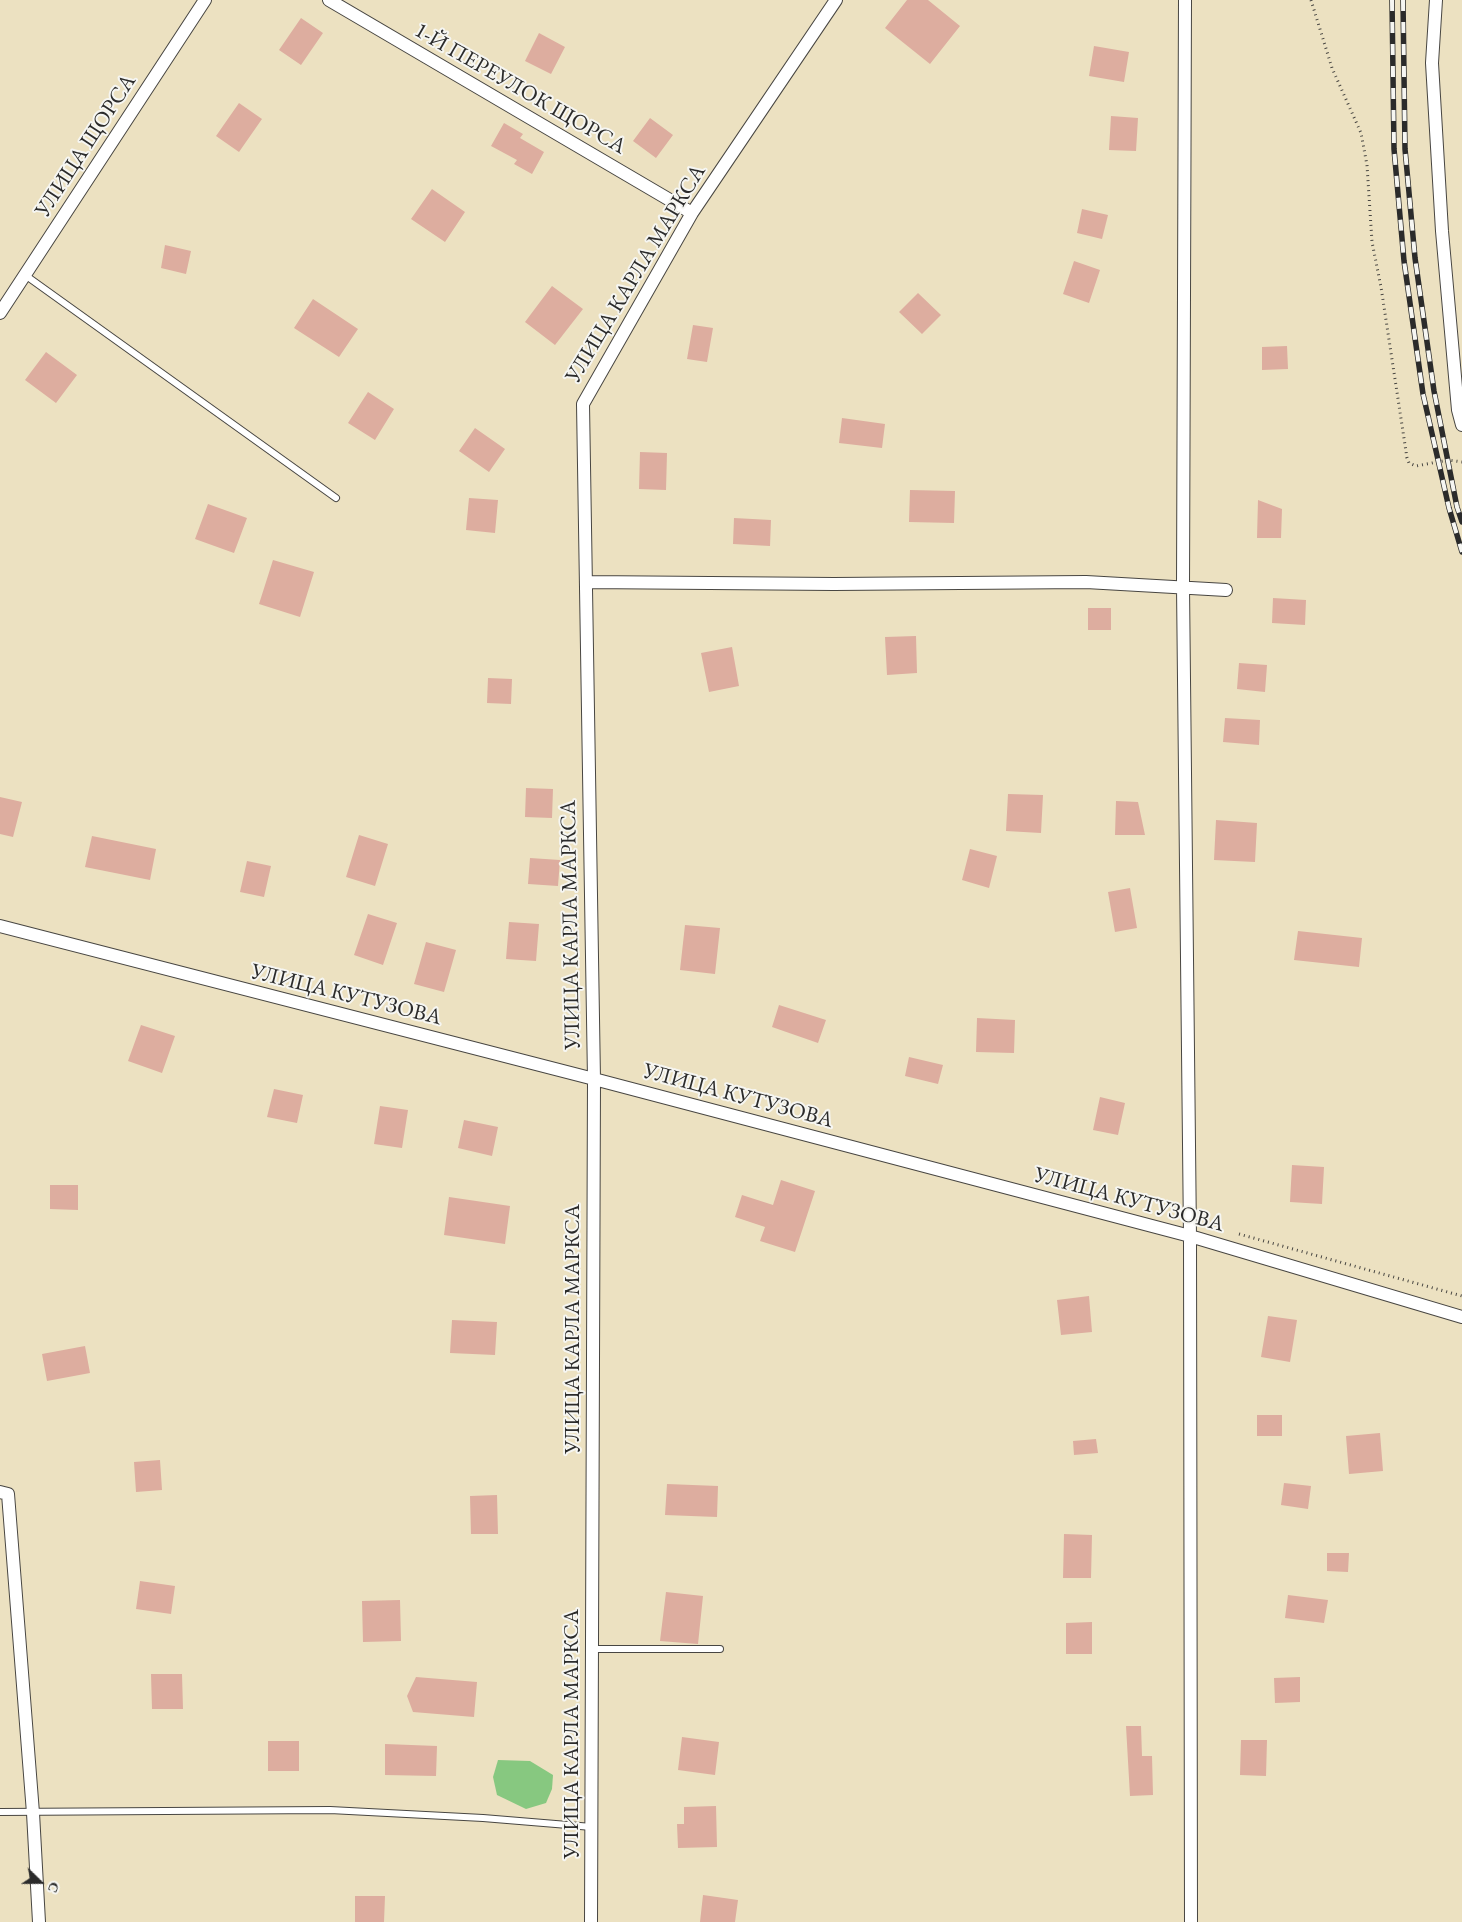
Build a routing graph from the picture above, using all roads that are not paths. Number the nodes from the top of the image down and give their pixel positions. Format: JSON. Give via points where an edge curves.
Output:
{"nodes":[{"id":1,"x":205,"y":0,"type":"edge"},
{"id":2,"x":329,"y":0,"type":"edge"},
{"id":3,"x":836,"y":0,"type":"edge"},
{"id":4,"x":1185,"y":0,"type":"edge"},
{"id":5,"x":1436,"y":0,"type":"edge"},
{"id":6,"x":692,"y":213,"type":"junction"},
{"id":7,"x":25,"y":275,"type":"junction"},
{"id":8,"x":0,"y":313,"type":"edge"},
{"id":9,"x":1462,"y":425,"type":"edge"},
{"id":10,"x":336,"y":498,"type":"dead end"},
{"id":11,"x":586,"y":582,"type":"junction"},
{"id":12,"x":1183,"y":587,"type":"junction"},
{"id":13,"x":1226,"y":590,"type":"dead end"},
{"id":14,"x":0,"y":926,"type":"edge"},
{"id":15,"x":594,"y":1079,"type":"junction"},
{"id":16,"x":1190,"y":1236,"type":"junction"},
{"id":17,"x":1462,"y":1317,"type":"edge"},
{"id":18,"x":4,"y":1493,"type":"edge"},
{"id":19,"x":592,"y":1649,"type":"junction"},
{"id":20,"x":720,"y":1649,"type":"dead end"},
{"id":21,"x":0,"y":1812,"type":"edge"},
{"id":22,"x":33,"y":1813,"type":"junction"},
{"id":23,"x":592,"y":1828,"type":"junction"},
{"id":24,"x":39,"y":1922,"type":"edge"},
{"id":25,"x":591,"y":1922,"type":"edge"},
{"id":26,"x":1191,"y":1922,"type":"edge"}],
"edges":[{"from":1,"to":7,"type":"street","name":"УЛИЦА ЩОРСА"},
{"from":2,"to":6,"type":"street","name":"1-Й ПЕРЕУЛОК ЩОРСА"},
{"from":3,"to":6,"type":"street","name":"УЛИЦА КАРЛА МАРКСА"},
{"from":4,"to":12,"type":"street"},
{"from":5,"to":9,"type":"street","via":[[1432,63],[1435,123],[1452,350]]},
{"from":6,"to":11,"type":"street","name":"УЛИЦА КАРЛА МАРКСА","via":[[583,404]]},
{"from":7,"to":8,"type":"street","name":"УЛИЦА ЩОРСА"},
{"from":7,"to":10,"type":"lane"},
{"from":11,"to":12,"type":"street","via":[[1086,582]]},
{"from":11,"to":15,"type":"street","name":"УЛИЦА КАРЛА МАРКСА"},
{"from":12,"to":13,"type":"street"},
{"from":12,"to":16,"type":"street"},
{"from":14,"to":15,"type":"street","name":"УЛИЦА КУТУЗОВА"},
{"from":15,"to":16,"type":"street","name":"УЛИЦА КУТУЗОВА"},
{"from":15,"to":19,"type":"street","name":"УЛИЦА КАРЛА МАРКСА"},
{"from":16,"to":17,"type":"street","name":"УЛИЦА КУТУЗОВА"},
{"from":16,"to":26,"type":"street"},
{"from":18,"to":22,"type":"street"},
{"from":19,"to":20,"type":"lane"},
{"from":19,"to":23,"type":"street","name":"УЛИЦА КАРЛА МАРКСА"},
{"from":21,"to":22,"type":"lane"},
{"from":22,"to":23,"type":"lane","via":[[330,1810],[483,1818]]},
{"from":22,"to":24,"type":"street"},
{"from":23,"to":25,"type":"street","name":"УЛИЦА КАРЛА МАРКСА"}]}
